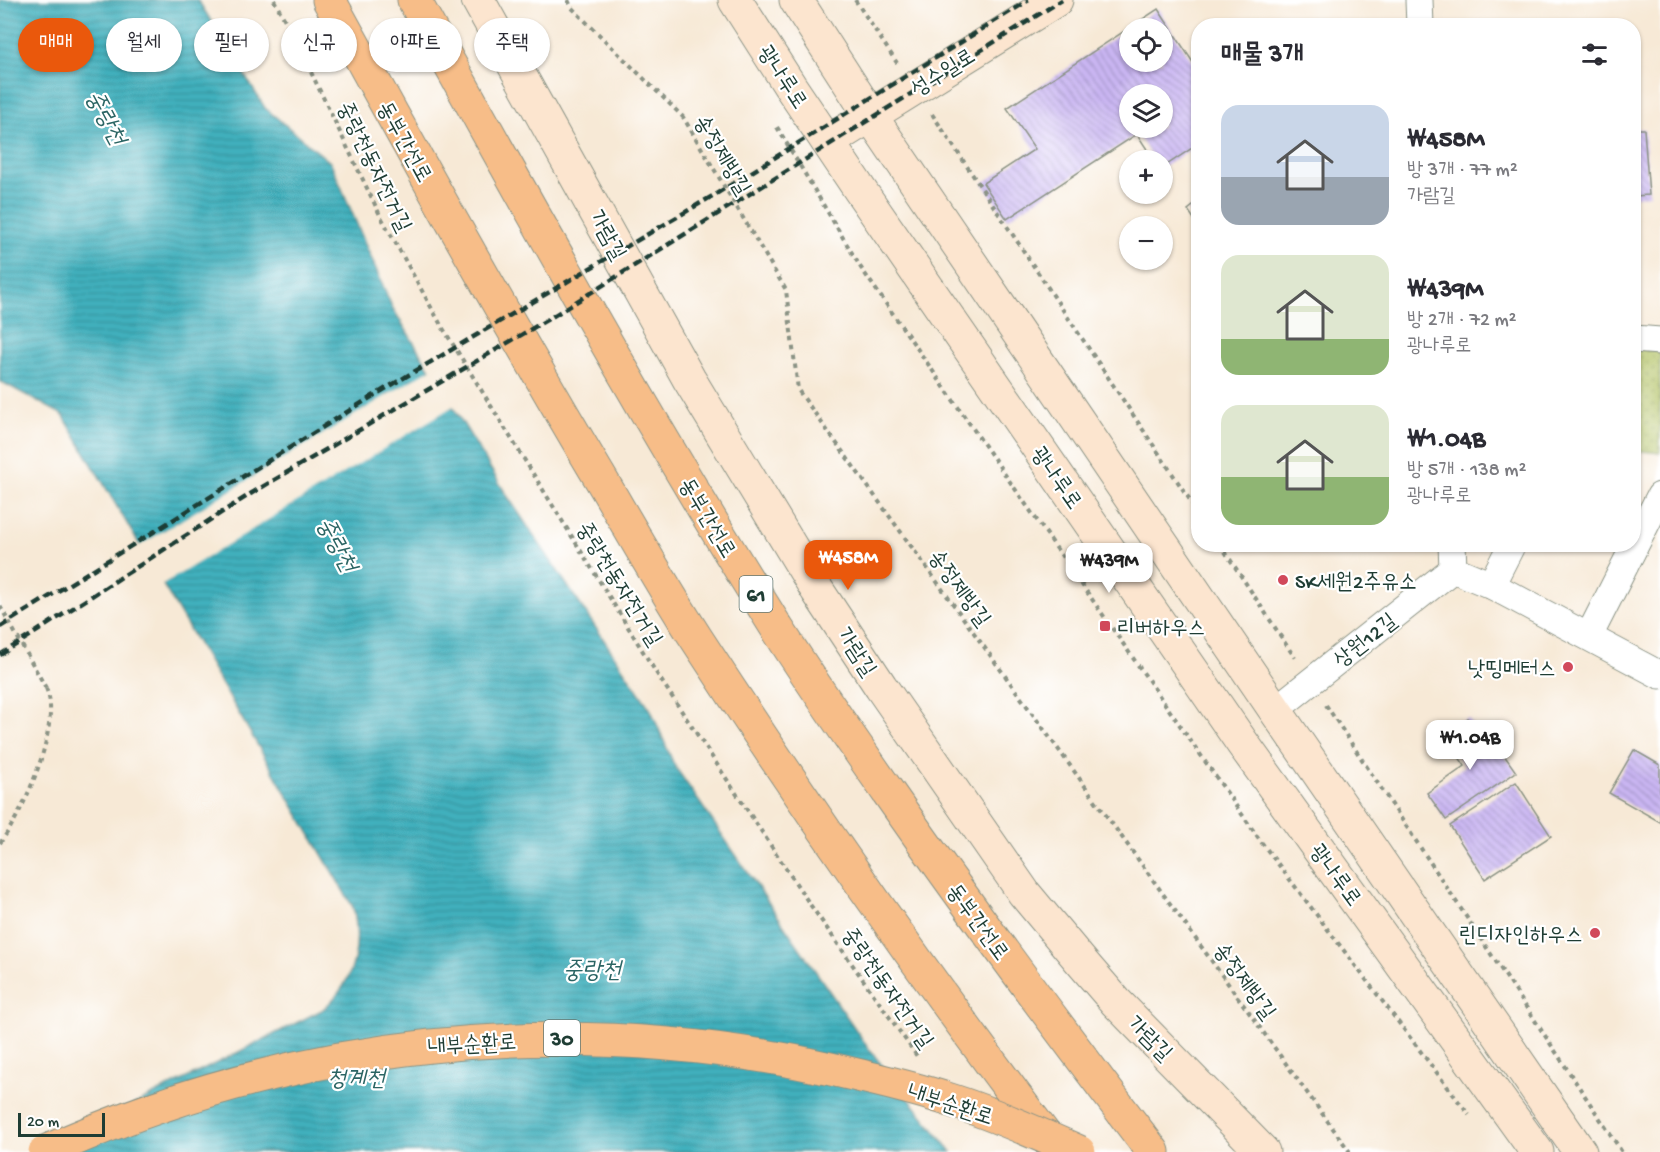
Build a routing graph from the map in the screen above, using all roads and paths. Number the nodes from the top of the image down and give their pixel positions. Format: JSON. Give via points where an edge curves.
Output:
{"nodes":[{"id":1,"x":274,"y":0,"type":"edge"},
{"id":2,"x":329,"y":0,"type":"edge"},
{"id":3,"x":414,"y":0,"type":"edge"},
{"id":4,"x":478,"y":0,"type":"edge"},
{"id":5,"x":568,"y":0,"type":"edge"},
{"id":6,"x":735,"y":0,"type":"edge"},
{"id":7,"x":796,"y":0,"type":"edge"},
{"id":8,"x":855,"y":0,"type":"edge"},
{"id":9,"x":1056,"y":0,"type":"edge"},
{"id":10,"x":1419,"y":0,"type":"edge"},
{"id":11,"x":1420,"y":18,"type":"edge"},
{"id":12,"x":914,"y":88,"type":"junction"},
{"id":13,"x":870,"y":115,"type":"junction"},
{"id":14,"x":772,"y":119,"type":"dead end"},
{"id":15,"x":828,"y":141,"type":"junction"},
{"id":16,"x":1641,"y":340,"type":"edge"},
{"id":17,"x":1660,"y":341,"type":"edge"},
{"id":18,"x":1660,"y":496,"type":"edge"},
{"id":19,"x":1191,"y":502,"type":"edge"},
{"id":20,"x":1641,"y":533,"type":"edge"},
{"id":21,"x":1225,"y":552,"type":"edge"},
{"id":22,"x":1508,"y":552,"type":"edge"},
{"id":23,"x":1632,"y":552,"type":"edge"},
{"id":24,"x":1453,"y":557,"type":"edge"},
{"id":25,"x":1491,"y":585,"type":"junction"},
{"id":26,"x":0,"y":606,"type":"edge"},
{"id":27,"x":1589,"y":636,"type":"junction"},
{"id":28,"x":1660,"y":675,"type":"edge"},
{"id":29,"x":1310,"y":681,"type":"junction"},
{"id":30,"x":1275,"y":710,"type":"junction"},
{"id":31,"x":0,"y":843,"type":"edge"},
{"id":32,"x":922,"y":1062,"type":"dead end"},
{"id":33,"x":1475,"y":1124,"type":"dead end"},
{"id":34,"x":45,"y":1152,"type":"edge"},
{"id":35,"x":1057,"y":1152,"type":"edge"},
{"id":36,"x":1079,"y":1152,"type":"edge"},
{"id":37,"x":1153,"y":1152,"type":"edge"},
{"id":38,"x":1263,"y":1152,"type":"edge"},
{"id":39,"x":1350,"y":1152,"type":"edge"},
{"id":40,"x":1537,"y":1152,"type":"edge"},
{"id":41,"x":1580,"y":1152,"type":"edge"},
{"id":42,"x":1622,"y":1152,"type":"edge"}],
"edges":[{"from":1,"to":32,"type":"path","name":"중랑천동자전거길","via":[[362,180],[441,325],[657,674],[803,895]]},
{"from":2,"to":35,"type":"highway","name":"동부간선로","via":[[538,374],[694,636],[894,932]]},
{"from":3,"to":37,"type":"highway","name":"동부간선로","number":"61","via":[[616,361],[766,611],[1021,979]]},
{"from":4,"to":38,"type":"main road","name":"가람길","via":[[689,379],[817,590],[888,696],[1024,892],[1065,942],[1116,1002]]},
{"from":5,"to":39,"type":"path","name":"송정제방길","via":[[683,117],[786,290],[798,390]]},
{"from":6,"to":15,"type":"main road","name":"광나루로"},
{"from":7,"to":13,"type":"main road","name":"광나루로"},
{"from":8,"to":12,"type":"path"},
{"from":9,"to":12,"type":"main road","name":"성수일로"},
{"from":10,"to":11,"type":"street"},
{"from":12,"to":13,"type":"main road","name":"성수일로"},
{"from":12,"to":19,"type":"path"},
{"from":13,"to":15,"type":"main road","name":"성수일로"},
{"from":13,"to":30,"type":"main road","name":"광나루로"},
{"from":14,"to":33,"type":"path","via":[[861,268],[1262,843]]},
{"from":15,"to":40,"type":"main road","name":"광나루로","via":[[1243,744]]},
{"from":16,"to":17,"type":"street"},
{"from":18,"to":20,"type":"street"},
{"from":21,"to":29,"type":"path"},
{"from":22,"to":25,"type":"street"},
{"from":23,"to":27,"type":"street"},
{"from":24,"to":25,"type":"street","name":"상원12길"},
{"from":24,"to":29,"type":"street","name":"상원12길"},
{"from":25,"to":27,"type":"street","name":"상원12길"},
{"from":26,"to":31,"type":"path","bridge":true,"via":[[51,703],[48,734],[37,771]]},
{"from":27,"to":28,"type":"street","name":"상원12길"},
{"from":29,"to":30,"type":"street","name":"상원12길"},
{"from":29,"to":42,"type":"path"},
{"from":30,"to":41,"type":"main road","name":"광나루로"},
{"from":34,"to":36,"type":"highway","name":"내부순환로","number":"30","bridge":true,"via":[[186,1097],[325,1060],[395,1049],[542,1038],[676,1044],[774,1057],[949,1099]]}]}
